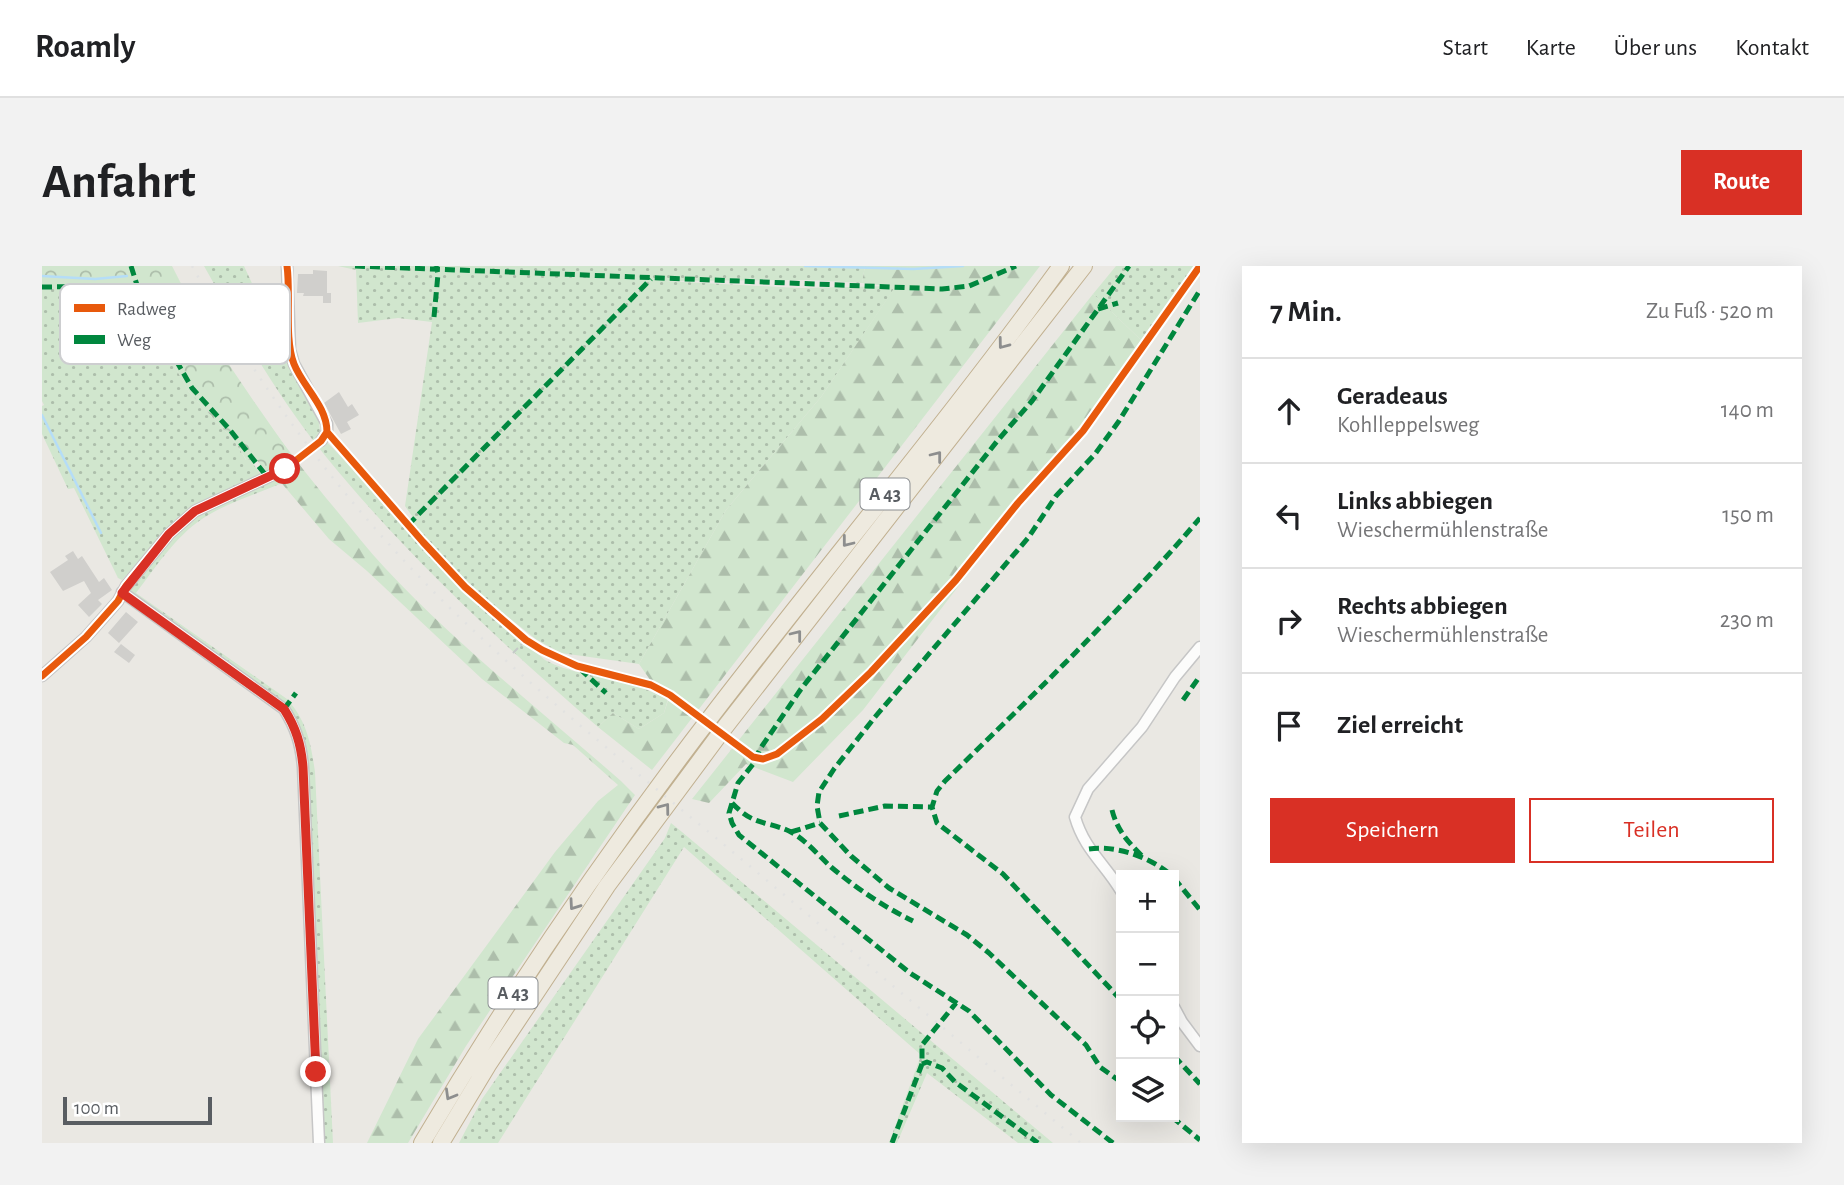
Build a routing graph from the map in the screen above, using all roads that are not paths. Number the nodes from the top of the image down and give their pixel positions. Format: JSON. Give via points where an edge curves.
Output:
{"nodes":[{"id":1,"x":287,"y":266,"type":"edge"},
{"id":2,"x":1061,"y":266,"type":"edge"},
{"id":3,"x":1084,"y":266,"type":"edge"},
{"id":4,"x":288,"y":284,"type":"edge"},
{"id":5,"x":290,"y":350,"type":"edge"},
{"id":6,"x":324,"y":436,"type":"dead end"},
{"id":7,"x":285,"y":469,"type":"tunnel mouth"},
{"id":8,"x":122,"y":593,"type":"junction"},
{"id":9,"x":1200,"y":648,"type":"edge"},
{"id":10,"x":42,"y":676,"type":"edge"},
{"id":11,"x":1116,"y":884,"type":"edge"},
{"id":12,"x":1179,"y":1016,"type":"edge"},
{"id":13,"x":1200,"y":1046,"type":"edge"},
{"id":14,"x":319,"y":1143,"type":"edge"},
{"id":15,"x":422,"y":1143,"type":"edge"},
{"id":16,"x":441,"y":1143,"type":"edge"}],
"edges":[{"from":1,"to":4,"type":"street"},
{"from":2,"to":15,"type":"highway","number":"A 43","one_way":true,"via":[[649,799],[530,968]]},
{"from":16,"to":3,"type":"highway","number":"A 43","one_way":true,"via":[[613,878]]},
{"from":5,"to":6,"type":"street","via":[[324,415]]},
{"from":7,"to":8,"type":"street","via":[[195,511],[169,534]]},
{"from":8,"to":10,"type":"street","via":[[86,637]]},
{"from":8,"to":14,"type":"street","via":[[284,709],[295,726],[303,767]]},
{"from":9,"to":11,"type":"street","via":[[1174,677],[1142,727],[1088,789],[1075,817],[1089,849]]},
{"from":12,"to":13,"type":"street"}]}
